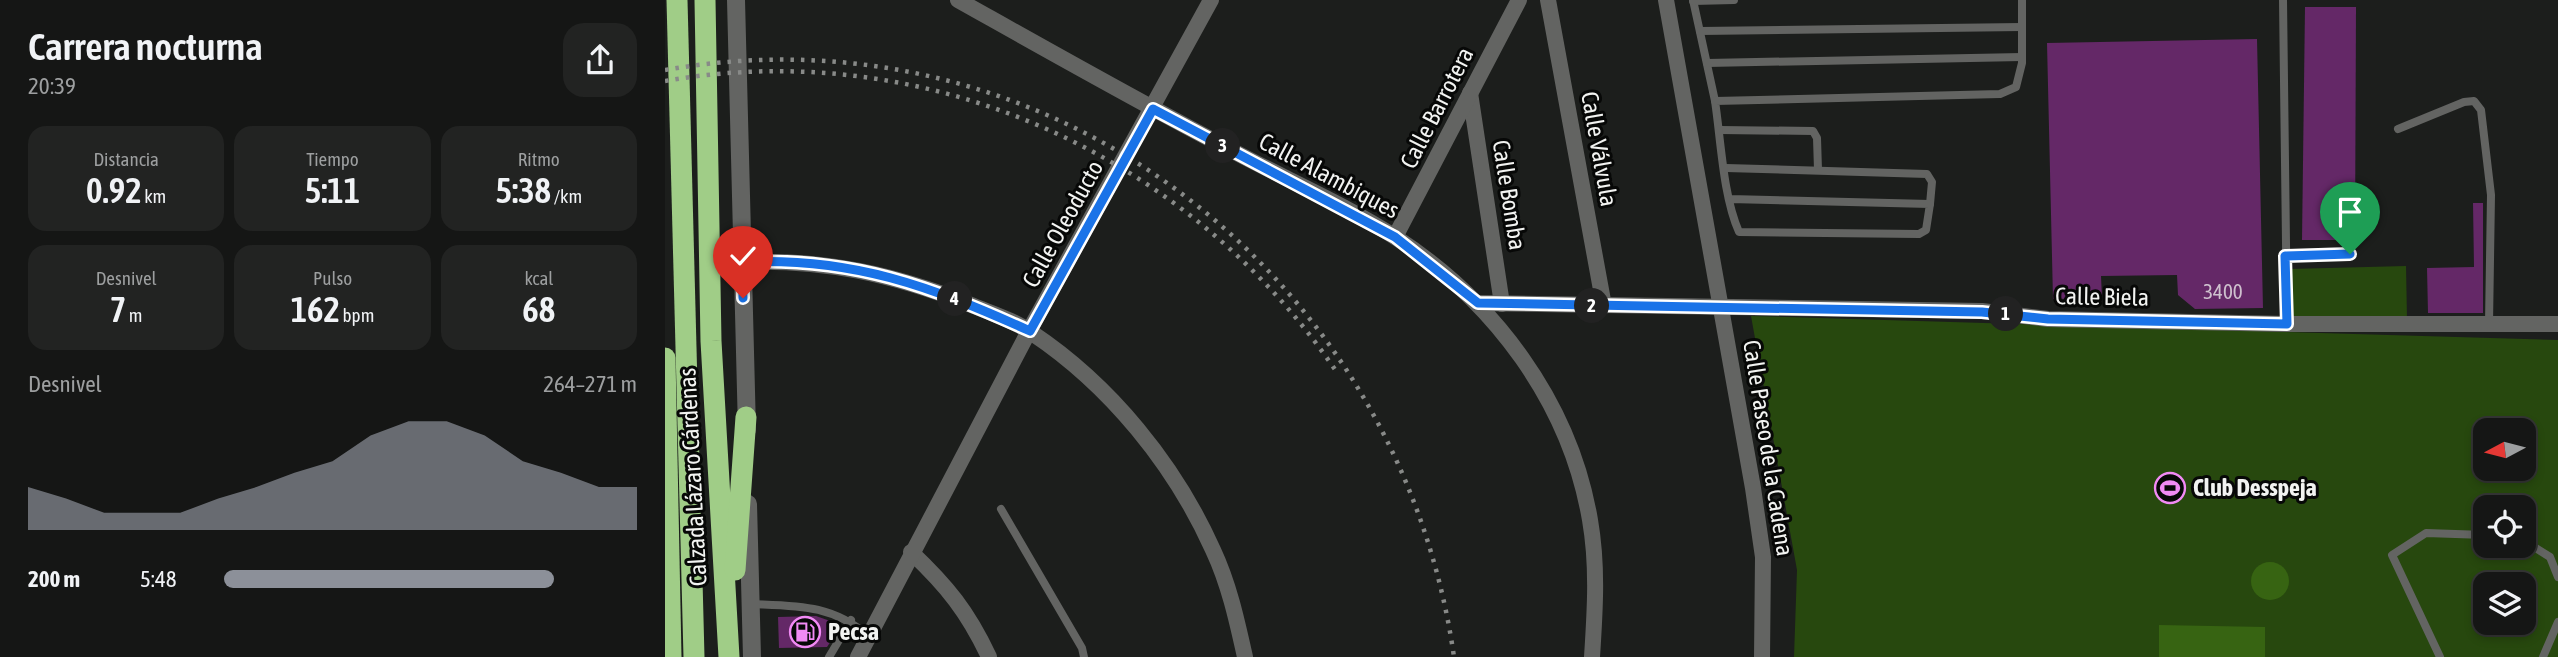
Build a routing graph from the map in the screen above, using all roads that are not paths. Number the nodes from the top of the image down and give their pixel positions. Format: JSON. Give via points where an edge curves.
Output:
{"nodes":[{"id":1,"x":677,"y":0,"type":"edge"},
{"id":2,"x":705,"y":0,"type":"edge"},
{"id":3,"x":736,"y":0,"type":"edge"},
{"id":4,"x":958,"y":0,"type":"edge"},
{"id":5,"x":1211,"y":0,"type":"edge"},
{"id":6,"x":1519,"y":0,"type":"edge"},
{"id":7,"x":1548,"y":0,"type":"edge"},
{"id":8,"x":1667,"y":0,"type":"edge"},
{"id":9,"x":1734,"y":0,"type":"edge"},
{"id":10,"x":2022,"y":0,"type":"edge"},
{"id":11,"x":2283,"y":0,"type":"edge"},
{"id":12,"x":1693,"y":1,"type":"edge"},
{"id":13,"x":2022,"y":27,"type":"junction"},
{"id":14,"x":1700,"y":31,"type":"junction"},
{"id":15,"x":2022,"y":57,"type":"junction"},
{"id":16,"x":1707,"y":62,"type":"junction"},
{"id":17,"x":1470,"y":93,"type":"junction"},
{"id":18,"x":1715,"y":101,"type":"junction"},
{"id":19,"x":1153,"y":109,"type":"junction"},
{"id":20,"x":2398,"y":129,"type":"dead end"},
{"id":21,"x":1720,"y":130,"type":"junction"},
{"id":22,"x":1725,"y":168,"type":"junction"},
{"id":23,"x":1818,"y":170,"type":"junction"},
{"id":24,"x":1730,"y":199,"type":"junction"},
{"id":25,"x":1930,"y":204,"type":"junction"},
{"id":26,"x":1395,"y":237,"type":"junction"},
{"id":27,"x":2350,"y":254,"type":"dead end"},
{"id":28,"x":2285,"y":256,"type":"junction"},
{"id":29,"x":742,"y":262,"type":"junction"},
{"id":30,"x":1478,"y":303,"type":"junction"},
{"id":31,"x":1502,"y":304,"type":"junction"},
{"id":32,"x":1723,"y":305,"type":"junction"},
{"id":33,"x":1604,"y":306,"type":"junction"},
{"id":34,"x":2287,"y":324,"type":"junction"},
{"id":35,"x":2489,"y":324,"type":"junction"},
{"id":36,"x":2558,"y":324,"type":"edge"},
{"id":37,"x":1030,"y":331,"type":"junction"},
{"id":38,"x":665,"y":358,"type":"edge"},
{"id":39,"x":666,"y":410,"type":"edge"},
{"id":40,"x":746,"y":417,"type":"junction"},
{"id":41,"x":690,"y":476,"type":"junction"},
{"id":42,"x":1001,"y":509,"type":"dead end"},
{"id":43,"x":2473,"y":534,"type":"edge"},
{"id":44,"x":2536,"y":549,"type":"edge"},
{"id":45,"x":911,"y":552,"type":"junction"},
{"id":46,"x":2558,"y":552,"type":"edge"},
{"id":47,"x":2550,"y":558,"type":"junction"},
{"id":48,"x":2558,"y":578,"type":"edge"},
{"id":49,"x":750,"y":604,"type":"junction"},
{"id":50,"x":851,"y":620,"type":"junction"},
{"id":51,"x":2558,"y":622,"type":"edge"},
{"id":52,"x":868,"y":636,"type":"junction"},
{"id":53,"x":729,"y":656,"type":"edge"},
{"id":54,"x":671,"y":657,"type":"edge"},
{"id":55,"x":694,"y":657,"type":"edge"},
{"id":56,"x":752,"y":657,"type":"edge"},
{"id":57,"x":829,"y":657,"type":"edge"},
{"id":58,"x":858,"y":657,"type":"edge"},
{"id":59,"x":989,"y":657,"type":"edge"},
{"id":60,"x":1084,"y":657,"type":"edge"},
{"id":61,"x":1245,"y":657,"type":"edge"},
{"id":62,"x":1592,"y":657,"type":"edge"},
{"id":63,"x":1762,"y":657,"type":"edge"},
{"id":64,"x":2439,"y":657,"type":"edge"},
{"id":65,"x":2543,"y":657,"type":"edge"}],
"edges":[{"from":1,"to":41,"type":"highway"},
{"from":2,"to":53,"type":"highway","name":"Calzada Lázaro Cárdenas","via":[[711,341]]},
{"from":3,"to":29,"type":"main road","name":"Calzada Lázaro Cárdenas"},
{"from":4,"to":19,"type":"street","name":"Calle Alambiques"},
{"from":5,"to":19,"type":"street","name":"Calle Oleoducto"},
{"from":6,"to":17,"type":"street","name":"Calle Barrotera"},
{"from":7,"to":33,"type":"street","name":"Calle Válvula"},
{"from":8,"to":32,"type":"street","name":"Calle Paseo de la Cadena"},
{"from":9,"to":12,"type":"lane"},
{"from":10,"to":13,"type":"lane"},
{"from":11,"to":28,"type":"lane"},
{"from":12,"to":14,"type":"lane"},
{"from":13,"to":14,"type":"lane"},
{"from":13,"to":15,"type":"lane"},
{"from":14,"to":16,"type":"lane"},
{"from":15,"to":16,"type":"lane"},
{"from":15,"to":18,"type":"lane","via":[[2016,87],[2000,94]]},
{"from":16,"to":18,"type":"lane"},
{"from":17,"to":26,"type":"street","name":"Calle Barrotera"},
{"from":17,"to":31,"type":"street","name":"Calle Bomba"},
{"from":18,"to":21,"type":"lane"},
{"from":19,"to":26,"type":"street","name":"Calle Alambiques"},
{"from":19,"to":37,"type":"street","name":"Calle Oleoducto"},
{"from":20,"to":35,"type":"lane","via":[[2464,102],[2474,101],[2481,110],[2491,195]]},
{"from":21,"to":22,"type":"lane"},
{"from":21,"to":23,"type":"lane","via":[[1813,131]]},
{"from":22,"to":23,"type":"lane"},
{"from":22,"to":24,"type":"lane"},
{"from":23,"to":25,"type":"lane","via":[[1927,174]]},
{"from":24,"to":25,"type":"lane"},
{"from":24,"to":25,"type":"lane","via":[[1739,232],[1919,234],[1926,230]]},
{"from":26,"to":30,"type":"street","name":"Calle Alambiques"},
{"from":27,"to":28,"type":"lane"},
{"from":28,"to":34,"type":"lane"},
{"from":29,"to":37,"type":"street","via":[[791,260],[877,274],[925,287]]},
{"from":29,"to":40,"type":"main road","name":"Calzada Lázaro Cárdenas"},
{"from":30,"to":31,"type":"street","name":"Calle Biela"},
{"from":30,"to":62,"type":"street","name":"Calle Alambiques","via":[[1540,383],[1574,463],[1590,518],[1594,556]]},
{"from":31,"to":33,"type":"street","name":"Calle Biela"},
{"from":32,"to":33,"type":"street","name":"Calle Biela"},
{"from":32,"to":34,"type":"street","name":"Calle Biela"},
{"from":32,"to":63,"type":"street","name":"Calle Paseo de la Cadena","via":[[1763,557]]},
{"from":34,"to":35,"type":"street","name":"Calle Biela"},
{"from":35,"to":36,"type":"street","name":"Calle Biela"},
{"from":37,"to":45,"type":"street","name":"Calle Oleoducto"},
{"from":37,"to":61,"type":"street","via":[[1072,362],[1114,404],[1152,447],[1185,496],[1214,551]]},
{"from":38,"to":39,"type":"highway","name":"Calzada Lázaro Cárdenas"},
{"from":39,"to":54,"type":"highway","name":"Calzada Lázaro Cárdenas"},
{"from":40,"to":49,"type":"main road","name":"Calzada Lázaro Cárdenas"},
{"from":40,"to":53,"type":"highway"},
{"from":41,"to":54,"type":"highway","via":[[678,640]]},
{"from":41,"to":55,"type":"highway"},
{"from":42,"to":60,"type":"lane"},
{"from":43,"to":64,"type":"lane","via":[[2426,533],[2392,555]]},
{"from":44,"to":47,"type":"lane"},
{"from":45,"to":52,"type":"street","name":"Calle Oleoducto"},
{"from":45,"to":59,"type":"street","via":[[948,587]]},
{"from":46,"to":47,"type":"lane"},
{"from":47,"to":48,"type":"lane"},
{"from":49,"to":50,"type":"lane","via":[[809,608]]},
{"from":49,"to":56,"type":"main road","name":"Calzada Lázaro Cárdenas"},
{"from":50,"to":52,"type":"lane"},
{"from":50,"to":57,"type":"lane"},
{"from":51,"to":65,"type":"lane"},
{"from":52,"to":58,"type":"street","name":"Calle Oleoducto"}]}
